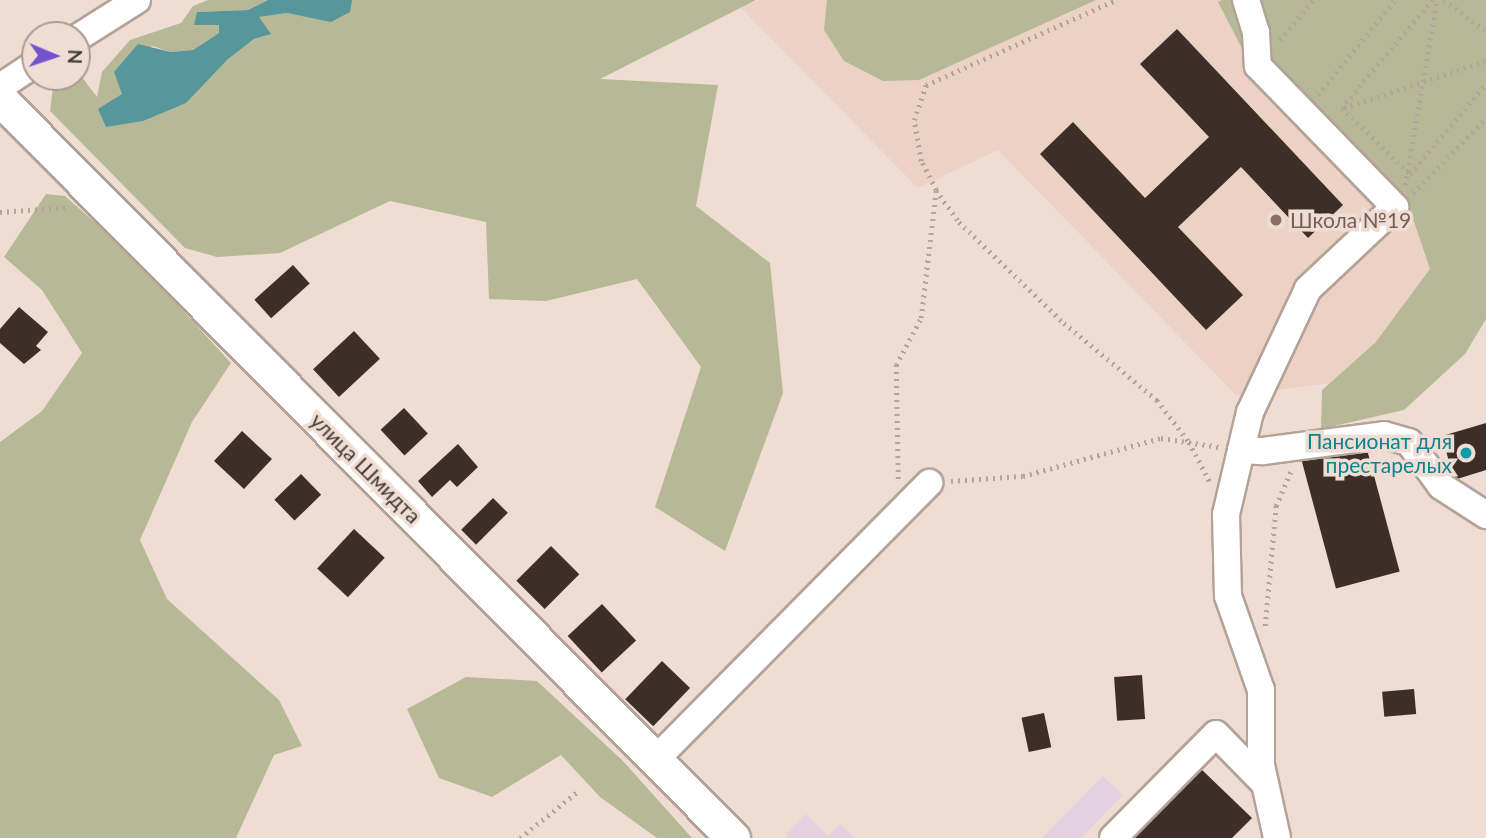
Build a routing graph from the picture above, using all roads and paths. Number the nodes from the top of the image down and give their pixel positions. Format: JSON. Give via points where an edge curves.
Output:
{"nodes":[{"id":1,"x":137,"y":0,"type":"edge"},
{"id":2,"x":1116,"y":0,"type":"edge"},
{"id":3,"x":1246,"y":0,"type":"edge"},
{"id":4,"x":1313,"y":0,"type":"edge"},
{"id":5,"x":1395,"y":0,"type":"edge"},
{"id":6,"x":1435,"y":0,"type":"edge"},
{"id":7,"x":1444,"y":0,"type":"edge"},
{"id":8,"x":91,"y":29,"type":"edge"},
{"id":9,"x":1486,"y":31,"type":"edge"},
{"id":10,"x":1486,"y":61,"type":"edge"},
{"id":11,"x":1258,"y":66,"type":"junction"},
{"id":12,"x":21,"y":73,"type":"edge"},
{"id":13,"x":1425,"y":81,"type":"junction"},
{"id":14,"x":1486,"y":84,"type":"edge"},
{"id":15,"x":0,"y":86,"type":"edge"},
{"id":16,"x":0,"y":99,"type":"edge"},
{"id":17,"x":1342,"y":108,"type":"junction"},
{"id":18,"x":1304,"y":112,"type":"junction"},
{"id":19,"x":1486,"y":118,"type":"edge"},
{"id":20,"x":1410,"y":174,"type":"junction"},
{"id":21,"x":936,"y":190,"type":"junction"},
{"id":22,"x":105,"y":204,"type":"junction"},
{"id":23,"x":1395,"y":207,"type":"junction"},
{"id":24,"x":0,"y":212,"type":"edge"},
{"id":25,"x":1189,"y":442,"type":"junction"},
{"id":26,"x":1301,"y":446,"type":"junction"},
{"id":27,"x":1241,"y":450,"type":"junction"},
{"id":28,"x":929,"y":483,"type":"joint"},
{"id":29,"x":897,"y":514,"type":"junction"},
{"id":30,"x":1226,"y":514,"type":"junction"},
{"id":31,"x":1486,"y":515,"type":"edge"},
{"id":32,"x":1253,"y":668,"type":"junction"},
{"id":33,"x":655,"y":760,"type":"junction"},
{"id":34,"x":1265,"y":785,"type":"junction"},
{"id":35,"x":577,"y":792,"type":"dead end"},
{"id":36,"x":520,"y":838,"type":"edge"},
{"id":37,"x":732,"y":838,"type":"edge"},
{"id":38,"x":1113,"y":838,"type":"edge"},
{"id":39,"x":1277,"y":838,"type":"edge"}],
"edges":[{"from":1,"to":8,"type":"street"},
{"from":2,"to":21,"type":"path","via":[[926,85],[914,120],[921,161]]},
{"from":3,"to":11,"type":"street","via":[[1256,32]]},
{"from":4,"to":11,"type":"path"},
{"from":5,"to":18,"type":"path"},
{"from":6,"to":13,"type":"path"},
{"from":6,"to":17,"type":"path"},
{"from":7,"to":9,"type":"path"},
{"from":10,"to":13,"type":"path"},
{"from":11,"to":18,"type":"street"},
{"from":12,"to":15,"type":"street"},
{"from":13,"to":17,"type":"path"},
{"from":13,"to":20,"type":"path"},
{"from":14,"to":20,"type":"path"},
{"from":16,"to":22,"type":"main road","name":"улица Шмидта"},
{"from":17,"to":18,"type":"path"},
{"from":17,"to":20,"type":"path"},
{"from":18,"to":23,"type":"street"},
{"from":19,"to":23,"type":"path","via":[[1425,184]]},
{"from":20,"to":23,"type":"path"},
{"from":21,"to":25,"type":"path","via":[[959,222],[1063,323],[1157,400]]},
{"from":21,"to":29,"type":"path","via":[[920,318],[896,365]]},
{"from":22,"to":24,"type":"path"},
{"from":22,"to":33,"type":"main road","name":"улица Шмидта"},
{"from":23,"to":27,"type":"street","via":[[1308,289],[1250,412]]},
{"from":25,"to":27,"type":"path"},
{"from":25,"to":28,"type":"path","via":[[1161,438],[1023,476]]},
{"from":25,"to":30,"type":"path"},
{"from":26,"to":27,"type":"street"},
{"from":26,"to":31,"type":"street","via":[[1384,435],[1409,442],[1441,485]]},
{"from":26,"to":32,"type":"path","via":[[1276,506],[1265,625]]},
{"from":27,"to":30,"type":"street"},
{"from":28,"to":29,"type":"street"},
{"from":29,"to":33,"type":"street"},
{"from":30,"to":32,"type":"street","via":[[1228,596]]},
{"from":32,"to":34,"type":"street","via":[[1261,690]]},
{"from":33,"to":37,"type":"main road","name":"улица Шмидта"},
{"from":34,"to":38,"type":"street","via":[[1216,734]]},
{"from":34,"to":39,"type":"street"},
{"from":35,"to":36,"type":"path"}]}
